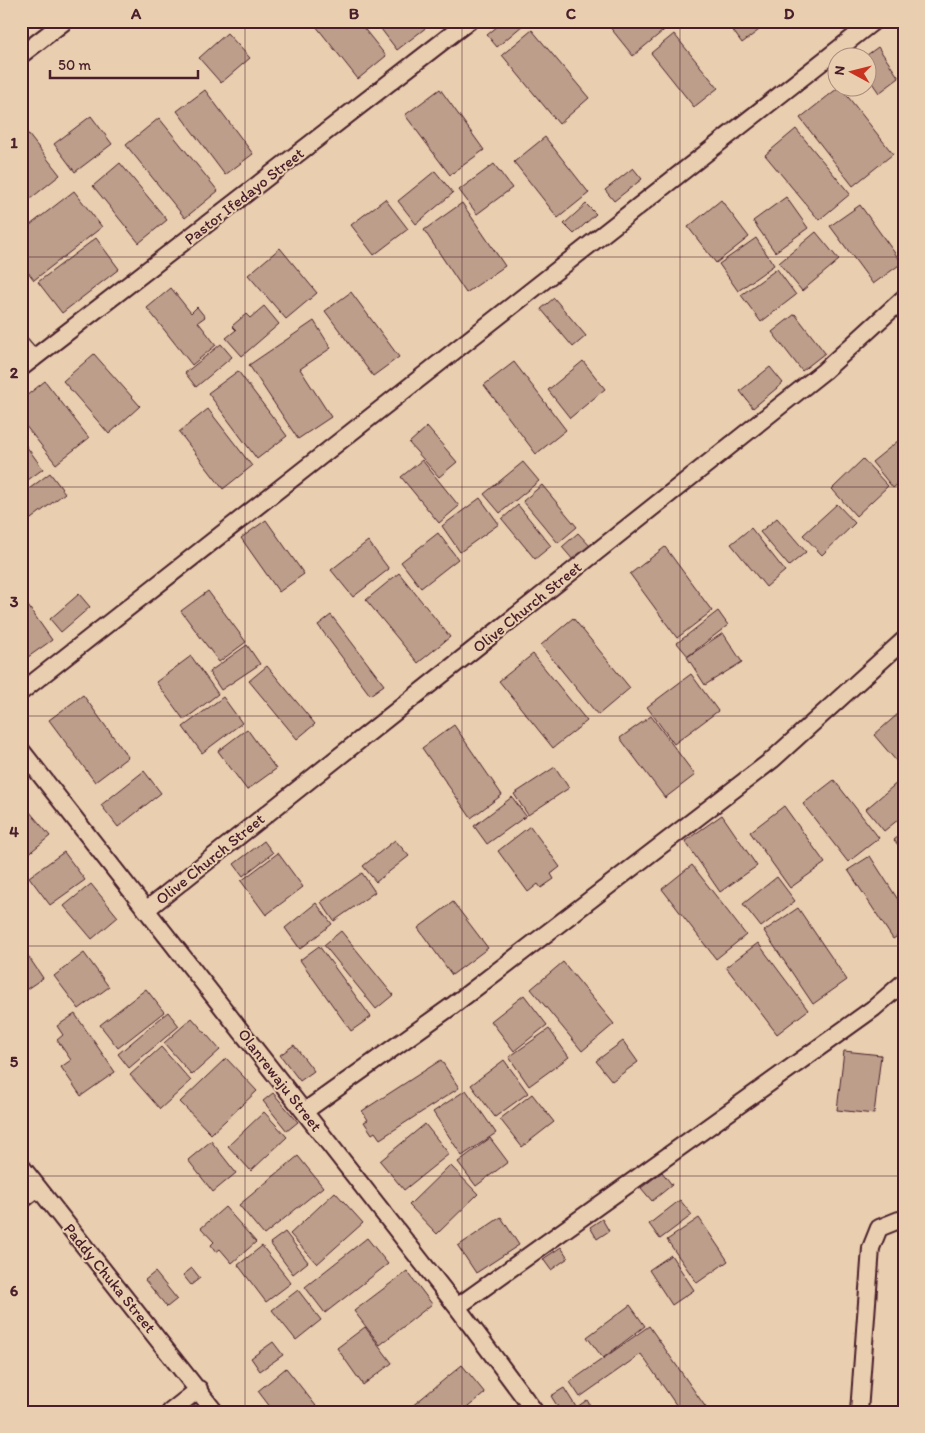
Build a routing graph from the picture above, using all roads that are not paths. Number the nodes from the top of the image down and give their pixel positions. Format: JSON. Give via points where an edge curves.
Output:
{"nodes":[{"id":1,"x":65,"y":21,"type":"edge"},
{"id":2,"x":469,"y":21,"type":"edge"},
{"id":3,"x":874,"y":21,"type":"edge"},
{"id":4,"x":21,"y":55,"type":"edge"},
{"id":5,"x":904,"y":298,"type":"edge"},
{"id":6,"x":21,"y":345,"type":"edge"},
{"id":7,"x":27,"y":363,"type":"edge"},
{"id":8,"x":904,"y":640,"type":"edge"},
{"id":9,"x":21,"y":692,"type":"edge"},
{"id":10,"x":21,"y":750,"type":"edge"},
{"id":11,"x":146,"y":910,"type":"junction"},
{"id":12,"x":904,"y":982,"type":"edge"},
{"id":13,"x":304,"y":1110,"type":"junction"},
{"id":14,"x":21,"y":1166,"type":"edge"},
{"id":15,"x":38,"y":1188,"type":"junction"},
{"id":16,"x":21,"y":1201,"type":"edge"},
{"id":17,"x":904,"y":1220,"type":"edge"},
{"id":18,"x":457,"y":1307,"type":"junction"},
{"id":19,"x":198,"y":1389,"type":"junction"},
{"id":20,"x":170,"y":1412,"type":"edge"},
{"id":21,"x":215,"y":1412,"type":"edge"},
{"id":22,"x":535,"y":1412,"type":"edge"},
{"id":23,"x":858,"y":1412,"type":"edge"}],
"edges":[{"from":1,"to":4,"type":"street"},
{"from":2,"to":7,"type":"street","name":"Pastor Ifedayo Street"},
{"from":3,"to":9,"type":"street"},
{"from":5,"to":11,"type":"street","name":"Olive Church Street","via":[[824,370]]},
{"from":6,"to":7,"type":"street","name":"Pastor Ifedayo Street"},
{"from":8,"to":13,"type":"street","via":[[772,760],[452,1006]]},
{"from":10,"to":11,"type":"street","name":"Olanrewaju Street"},
{"from":11,"to":13,"type":"street","name":"Olanrewaju Street"},
{"from":12,"to":18,"type":"street","via":[[874,1008]]},
{"from":13,"to":18,"type":"street","name":"Olanrewaju Street"},
{"from":14,"to":15,"type":"street","name":"Paddy Chuka Street"},
{"from":15,"to":16,"type":"street"},
{"from":15,"to":19,"type":"street","name":"Paddy Chuka Street"},
{"from":17,"to":23,"type":"street","via":[[879,1228],[871,1248]]},
{"from":18,"to":22,"type":"street","name":"Olanrewaju Street"},
{"from":19,"to":20,"type":"street"},
{"from":19,"to":21,"type":"street","name":"Paddy Chuka Street"}]}
